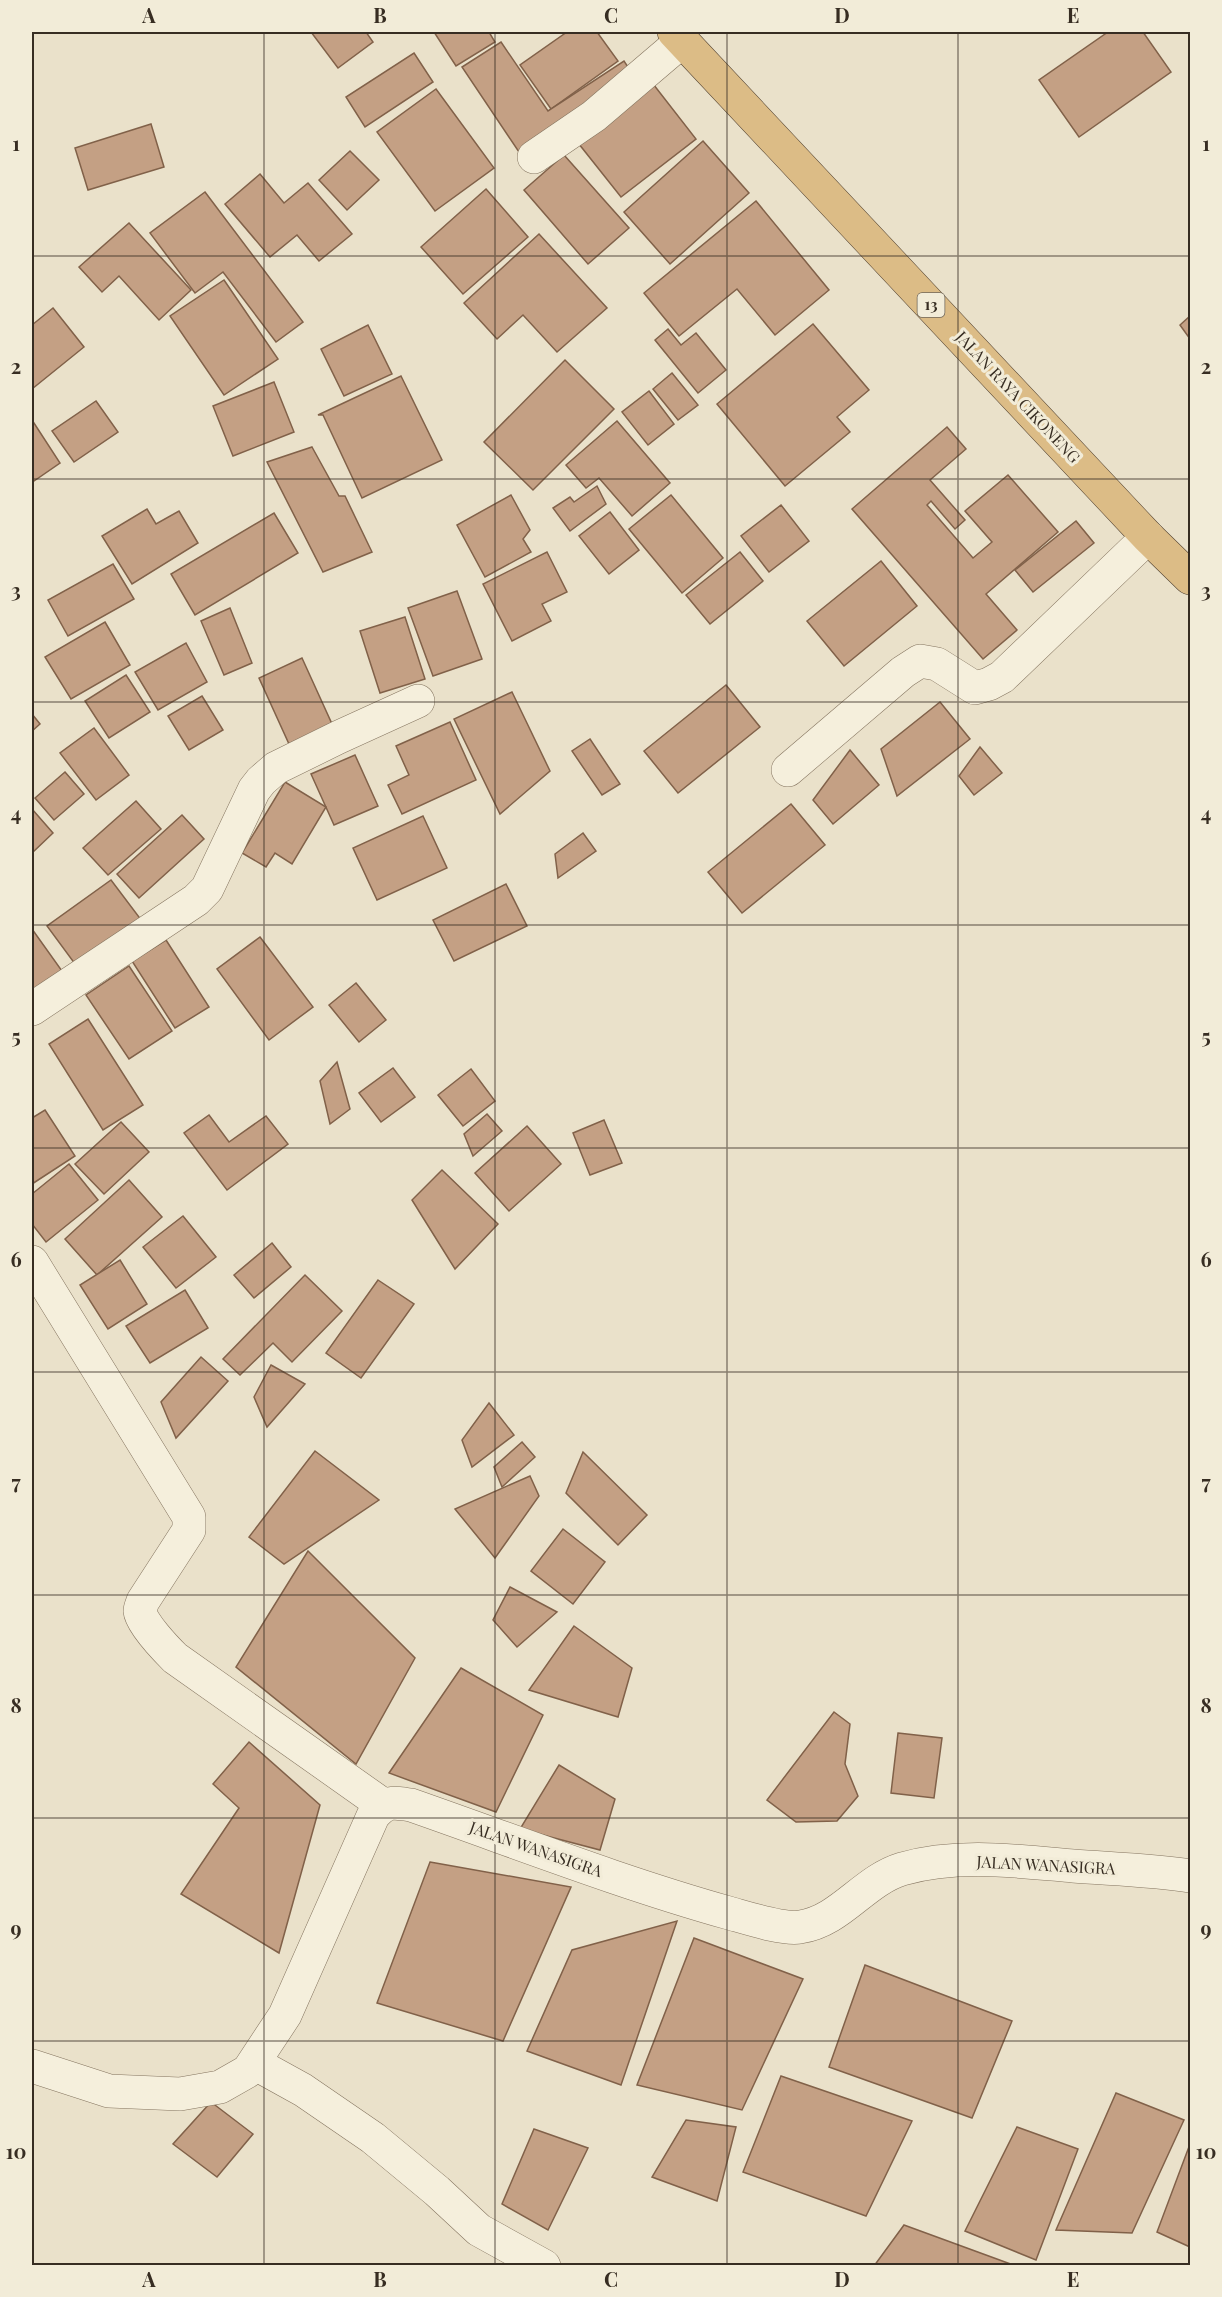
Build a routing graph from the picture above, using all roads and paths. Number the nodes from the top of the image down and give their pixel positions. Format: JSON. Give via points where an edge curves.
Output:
{"nodes":[{"id":1,"x":678,"y":36,"type":"edge"},
{"id":2,"x":534,"y":157,"type":"dead end"},
{"id":3,"x":1148,"y":537,"type":"junction"},
{"id":4,"x":1191,"y":578,"type":"edge"},
{"id":5,"x":418,"y":701,"type":"dead end"},
{"id":6,"x":788,"y":770,"type":"dead end"},
{"id":7,"x":32,"y":1009,"type":"edge"},
{"id":8,"x":32,"y":1262,"type":"edge"},
{"id":9,"x":383,"y":1805,"type":"junction"},
{"id":10,"x":1191,"y":1876,"type":"edge"},
{"id":11,"x":254,"y":2063,"type":"junction"},
{"id":12,"x":32,"y":2066,"type":"edge"},
{"id":13,"x":544,"y":2265,"type":"edge"}],
"edges":[{"from":1,"to":2,"type":"street","via":[[594,116]]},
{"from":1,"to":3,"type":"highway","name":"JALAN RAYA CIKONENG","number":"13"},
{"from":3,"to":4,"type":"highway","name":"JALAN RAYA CIKONENG","number":"13"},
{"from":3,"to":6,"type":"street","via":[[1002,677],[975,688],[937,664],[920,662],[903,672]]},
{"from":5,"to":7,"type":"street","via":[[276,768],[254,790],[207,889],[196,900]]},
{"from":8,"to":9,"type":"street","via":[[189,1518],[189,1530],[142,1601],[143,1618],[175,1658]]},
{"from":9,"to":10,"type":"street","name":"JALAN WANASIGRA","via":[[411,1805],[699,1905],[798,1928],[819,1922],[899,1870],[929,1863],[989,1859]]},
{"from":9,"to":11,"type":"street","via":[[372,1816],[285,2015]]},
{"from":11,"to":12,"type":"street","via":[[248,2071],[220,2087],[180,2094],[109,2091]]},
{"from":11,"to":13,"type":"street","via":[[303,2090],[373,2138],[479,2230]]}]}
